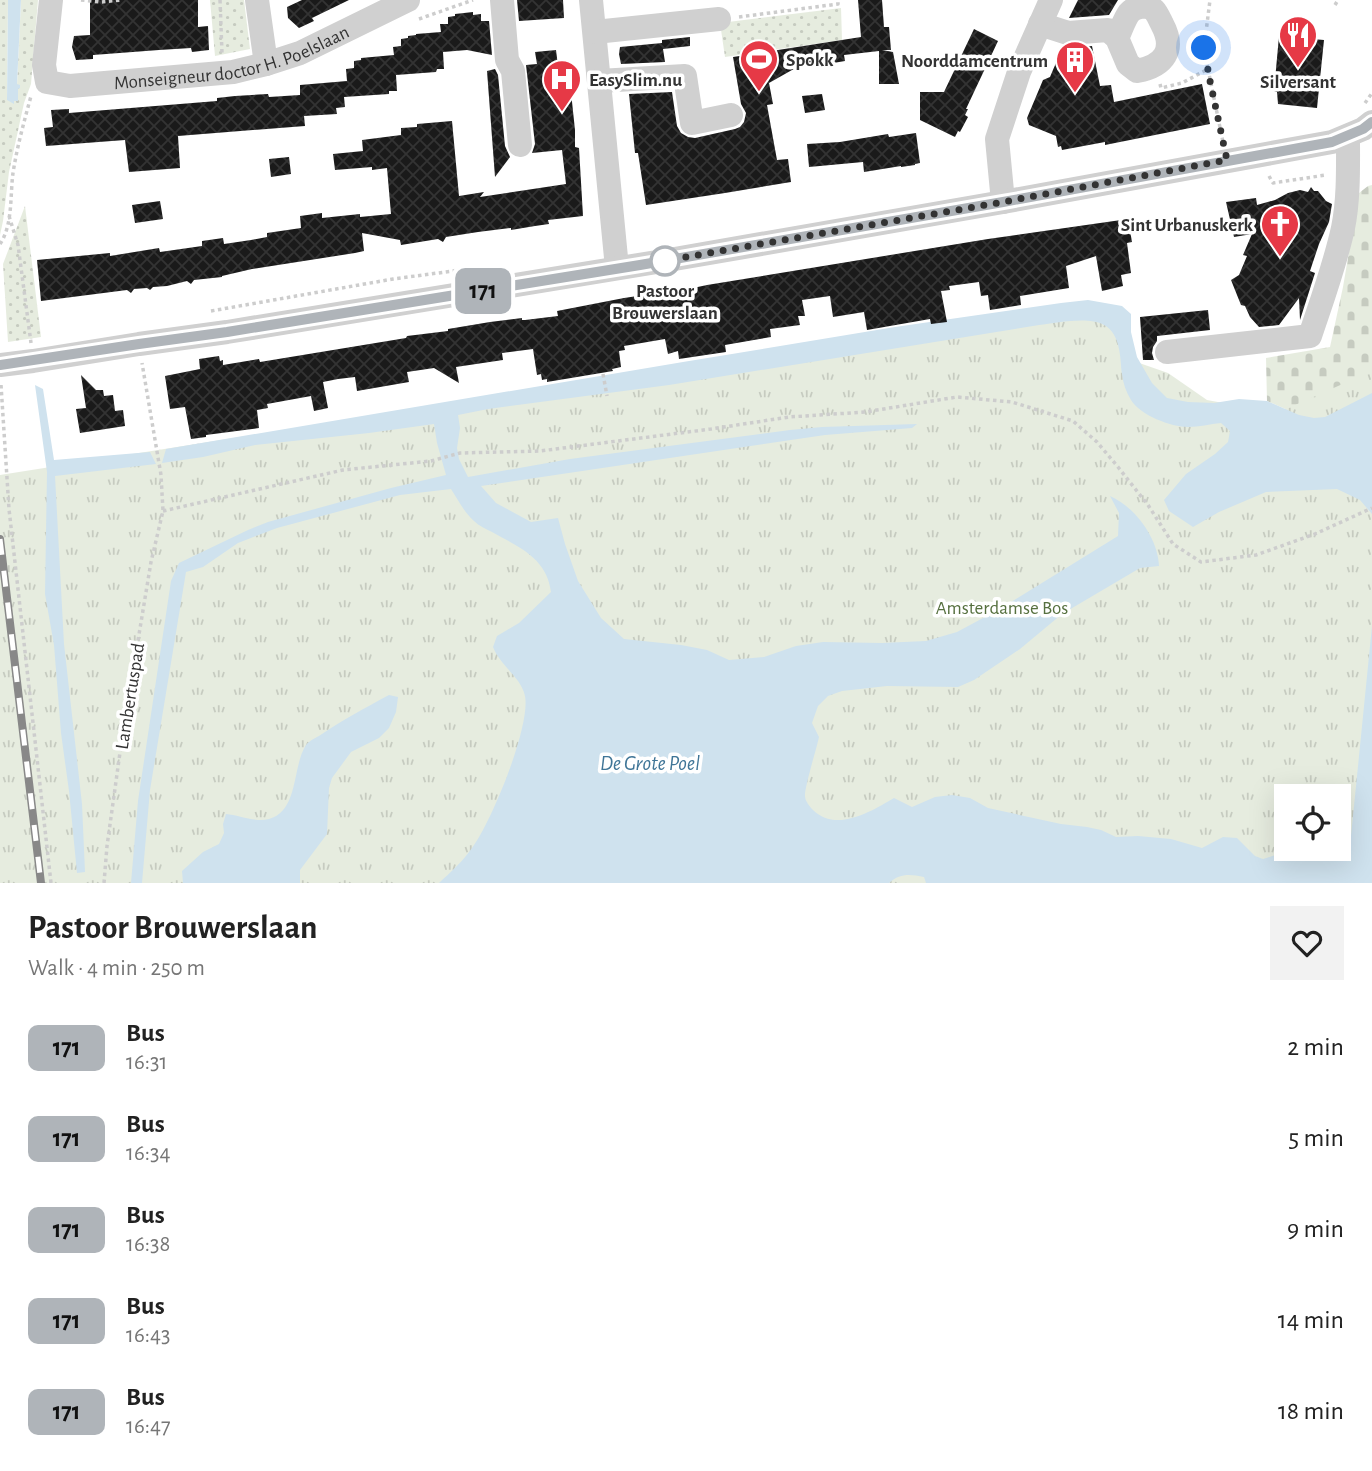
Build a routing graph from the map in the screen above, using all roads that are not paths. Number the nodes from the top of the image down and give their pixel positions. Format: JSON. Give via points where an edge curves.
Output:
{"nodes":[{"id":1,"x":257,"y":0,"type":"edge"},
{"id":2,"x":408,"y":0,"type":"edge"},
{"id":3,"x":502,"y":0,"type":"edge"},
{"id":4,"x":591,"y":0,"type":"edge"},
{"id":5,"x":1051,"y":0,"type":"edge"},
{"id":6,"x":50,"y":1,"type":"edge"},
{"id":7,"x":719,"y":19,"type":"road end"},
{"id":8,"x":1040,"y":24,"type":"junction"},
{"id":9,"x":595,"y":32,"type":"junction"},
{"id":10,"x":1117,"y":38,"type":"junction"},
{"id":11,"x":266,"y":64,"type":"junction"},
{"id":12,"x":599,"y":81,"type":"junction"},
{"id":13,"x":731,"y":115,"type":"dead end"},
{"id":14,"x":1361,"y":129,"type":"edge"},
{"id":15,"x":520,"y":145,"type":"dead end"},
{"id":16,"x":1003,"y":202,"type":"junction"},
{"id":17,"x":617,"y":268,"type":"junction"},
{"id":18,"x":1167,"y":352,"type":"dead end"},
{"id":19,"x":0,"y":365,"type":"edge"}],
"edges":[{"from":1,"to":11,"type":"street"},
{"from":2,"to":11,"type":"street","name":"Monseigneur doctor H. Poelslaan","via":[[311,48]]},
{"from":3,"to":15,"type":"street"},
{"from":4,"to":9,"type":"street"},
{"from":5,"to":8,"type":"street"},
{"from":6,"to":11,"type":"street","name":"Monseigneur doctor H. Poelslaan","via":[[44,65],[47,82],[70,86],[233,72]]},
{"from":7,"to":9,"type":"street"},
{"from":8,"to":10,"type":"street","via":[[1068,33],[1108,30]]},
{"from":8,"to":16,"type":"street","via":[[997,139]]},
{"from":9,"to":12,"type":"street"},
{"from":10,"to":10,"type":"street","via":[[1128,64],[1138,71],[1153,67],[1166,55],[1165,29],[1154,10],[1147,7],[1129,13]]},
{"from":12,"to":13,"type":"street","via":[[685,76],[692,123]]},
{"from":12,"to":17,"type":"street"},
{"from":14,"to":16,"type":"street","via":[[1332,142]]},
{"from":14,"to":18,"type":"street","via":[[1348,172],[1344,225],[1310,336]]},
{"from":16,"to":17,"type":"street"},
{"from":17,"to":19,"type":"street"}]}
